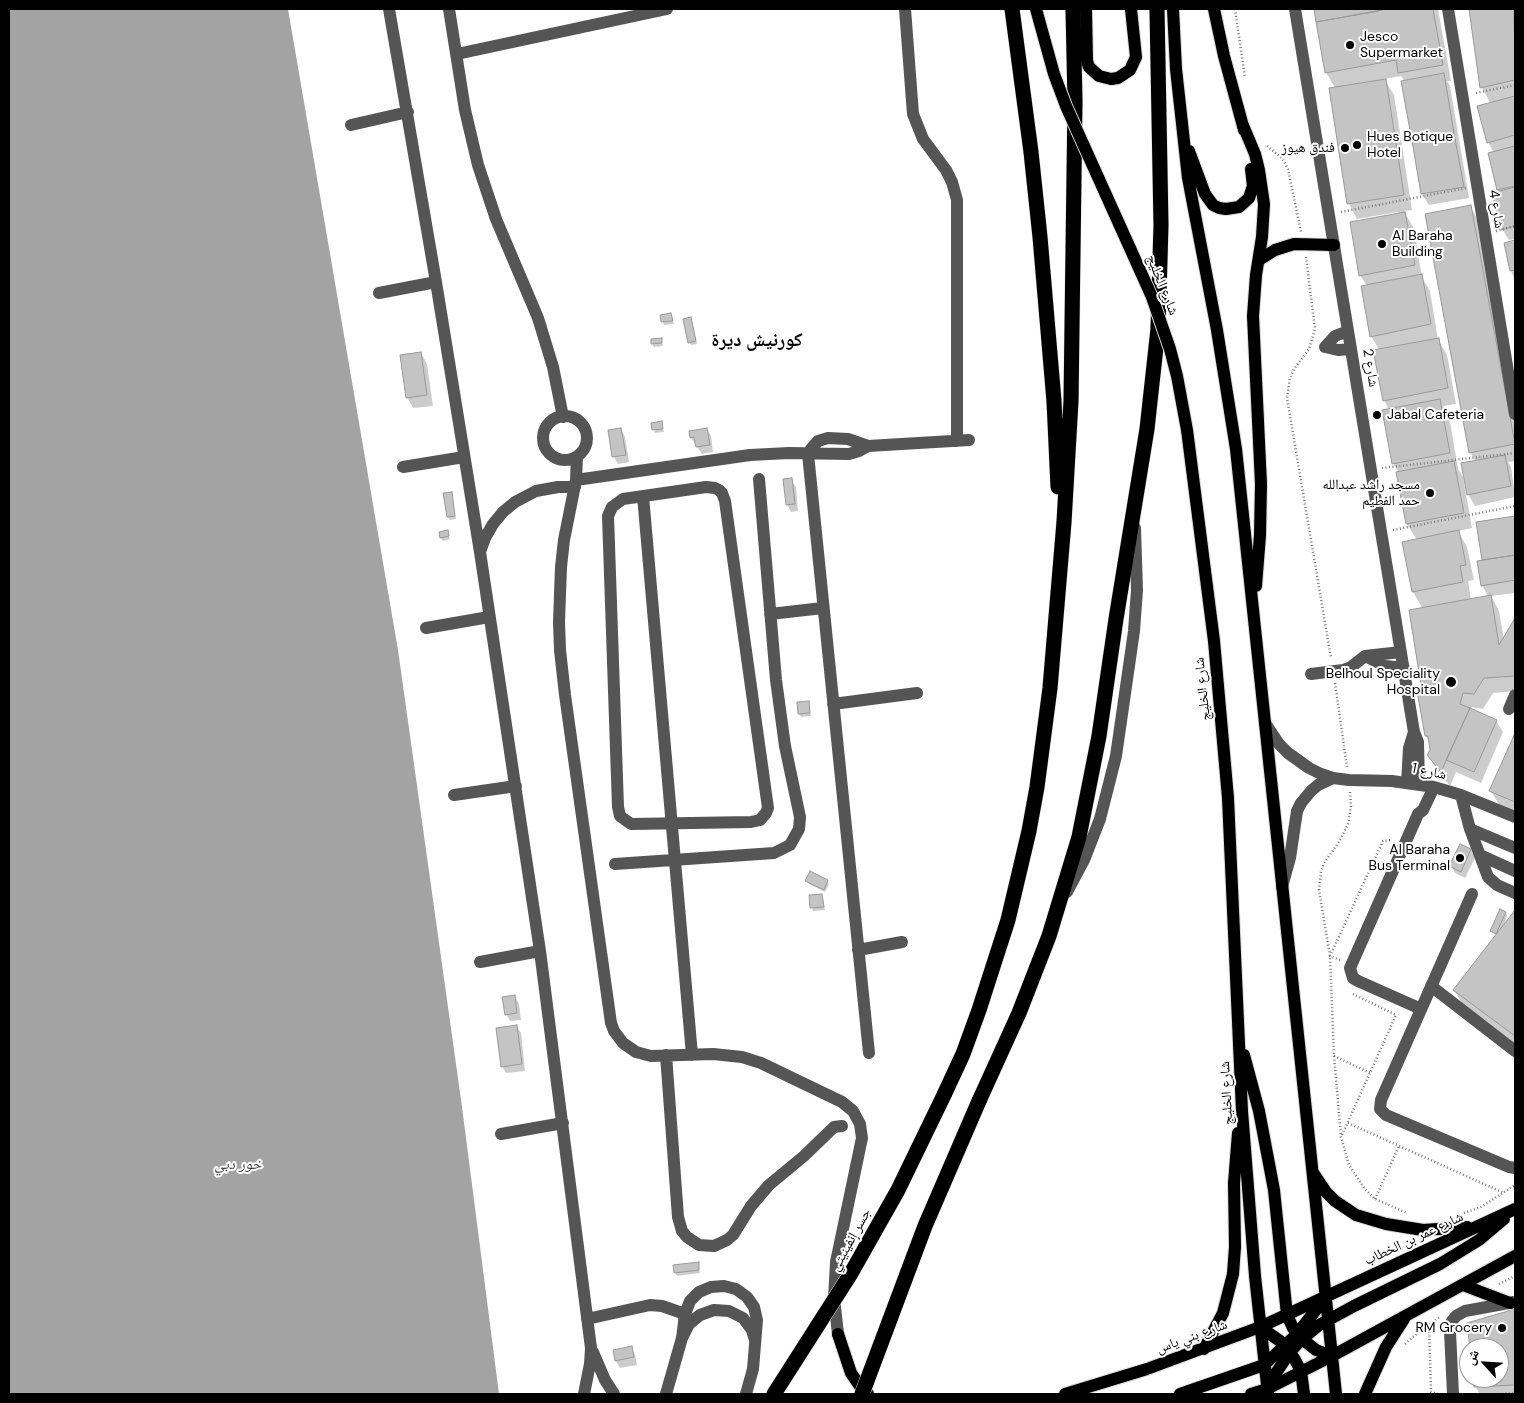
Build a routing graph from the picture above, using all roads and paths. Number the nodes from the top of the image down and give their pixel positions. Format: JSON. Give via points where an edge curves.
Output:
{"nodes":[{"id":1,"x":389,"y":9,"type":"edge"},
{"id":2,"x":449,"y":9,"type":"edge"},
{"id":3,"x":667,"y":9,"type":"edge"},
{"id":4,"x":906,"y":9,"type":"edge"},
{"id":5,"x":1012,"y":9,"type":"edge"},
{"id":6,"x":1036,"y":9,"type":"edge"},
{"id":7,"x":1073,"y":9,"type":"edge"},
{"id":8,"x":1086,"y":9,"type":"edge"},
{"id":9,"x":1131,"y":9,"type":"edge"},
{"id":10,"x":1156,"y":9,"type":"edge"},
{"id":11,"x":1173,"y":9,"type":"edge"},
{"id":12,"x":1214,"y":9,"type":"edge"},
{"id":13,"x":1295,"y":9,"type":"edge"},
{"id":14,"x":1448,"y":9,"type":"edge"},
{"id":15,"x":456,"y":54,"type":"junction"},
{"id":16,"x":1515,"y":85,"type":"edge"},
{"id":17,"x":1462,"y":96,"type":"junction"},
{"id":18,"x":408,"y":112,"type":"junction"},
{"id":19,"x":1242,"y":123,"type":"junction"},
{"id":20,"x":350,"y":125,"type":"dead end"},
{"id":21,"x":1181,"y":128,"type":"junction"},
{"id":22,"x":1477,"y":186,"type":"junction"},
{"id":23,"x":1329,"y":214,"type":"junction"},
{"id":24,"x":1515,"y":226,"type":"edge"},
{"id":25,"x":1485,"y":234,"type":"junction"},
{"id":26,"x":1334,"y":245,"type":"junction"},
{"id":27,"x":1259,"y":260,"type":"junction"},
{"id":28,"x":436,"y":282,"type":"junction"},
{"id":29,"x":379,"y":293,"type":"dead end"},
{"id":30,"x":1348,"y":331,"type":"junction"},
{"id":31,"x":1351,"y":349,"type":"junction"},
{"id":32,"x":1512,"y":377,"type":"edge"},
{"id":33,"x":1515,"y":414,"type":"edge"},
{"id":34,"x":563,"y":417,"type":"junction"},
{"id":35,"x":1515,"y":453,"type":"edge"},
{"id":36,"x":808,"y":454,"type":"junction"},
{"id":37,"x":464,"y":457,"type":"junction"},
{"id":38,"x":577,"y":457,"type":"junction"},
{"id":39,"x":403,"y":467,"type":"dead end"},
{"id":40,"x":1371,"y":470,"type":"junction"},
{"id":41,"x":759,"y":479,"type":"dead end"},
{"id":42,"x":575,"y":484,"type":"junction"},
{"id":43,"x":643,"y":496,"type":"junction"},
{"id":44,"x":1515,"y":506,"type":"edge"},
{"id":45,"x":1381,"y":532,"type":"junction"},
{"id":46,"x":480,"y":552,"type":"junction"},
{"id":47,"x":1059,"y":583,"type":"junction"},
{"id":48,"x":823,"y":608,"type":"junction"},
{"id":49,"x":1253,"y":610,"type":"junction"},
{"id":50,"x":770,"y":614,"type":"junction"},
{"id":51,"x":489,"y":617,"type":"junction"},
{"id":52,"x":426,"y":628,"type":"dead end"},
{"id":53,"x":1401,"y":652,"type":"junction"},
{"id":54,"x":1365,"y":656,"type":"junction"},
{"id":55,"x":1404,"y":668,"type":"junction"},
{"id":56,"x":1310,"y":674,"type":"dead end"},
{"id":57,"x":917,"y":693,"type":"dead end"},
{"id":58,"x":1515,"y":695,"type":"edge"},
{"id":59,"x":833,"y":704,"type":"junction"},
{"id":60,"x":1509,"y":710,"type":"dead end"},
{"id":61,"x":1265,"y":723,"type":"junction"},
{"id":62,"x":1333,"y":778,"type":"junction"},
{"id":63,"x":1421,"y":785,"type":"junction"},
{"id":64,"x":516,"y":786,"type":"junction"},
{"id":65,"x":454,"y":795,"type":"dead end"},
{"id":66,"x":1460,"y":796,"type":"junction"},
{"id":67,"x":1515,"y":817,"type":"edge"},
{"id":68,"x":672,"y":824,"type":"junction"},
{"id":69,"x":1470,"y":829,"type":"junction"},
{"id":70,"x":1515,"y":848,"type":"edge"},
{"id":71,"x":1480,"y":855,"type":"junction"},
{"id":72,"x":675,"y":860,"type":"junction"},
{"id":73,"x":615,"y":864,"type":"dead end"},
{"id":74,"x":1515,"y":871,"type":"edge"},
{"id":75,"x":1282,"y":889,"type":"junction"},
{"id":76,"x":1515,"y":893,"type":"edge"},
{"id":77,"x":1472,"y":894,"type":"dead end"},
{"id":78,"x":902,"y":942,"type":"dead end"},
{"id":79,"x":858,"y":950,"type":"junction"},
{"id":80,"x":540,"y":951,"type":"junction"},
{"id":81,"x":480,"y":962,"type":"dead end"},
{"id":82,"x":1431,"y":986,"type":"junction"},
{"id":83,"x":1421,"y":1009,"type":"junction"},
{"id":84,"x":1238,"y":1034,"type":"junction"},
{"id":85,"x":1515,"y":1051,"type":"edge"},
{"id":86,"x":869,"y":1053,"type":"dead end"},
{"id":87,"x":666,"y":1055,"type":"junction"},
{"id":88,"x":692,"y":1055,"type":"junction"},
{"id":89,"x":1334,"y":1056,"type":"dead end"},
{"id":90,"x":1370,"y":1073,"type":"dead end"},
{"id":91,"x":1242,"y":1111,"type":"junction"},
{"id":92,"x":1348,"y":1123,"type":"dead end"},
{"id":93,"x":563,"y":1124,"type":"junction"},
{"id":94,"x":842,"y":1126,"type":"dead end"},
{"id":95,"x":501,"y":1134,"type":"dead end"},
{"id":96,"x":1399,"y":1146,"type":"junction"},
{"id":97,"x":1515,"y":1168,"type":"edge"},
{"id":98,"x":1313,"y":1171,"type":"junction"},
{"id":99,"x":1504,"y":1193,"type":"dead end"},
{"id":100,"x":1375,"y":1199,"type":"dead end"},
{"id":101,"x":1514,"y":1210,"type":"edge"},
{"id":102,"x":1479,"y":1225,"type":"junction"},
{"id":103,"x":1515,"y":1256,"type":"edge"},
{"id":104,"x":1463,"y":1285,"type":"junction"},
{"id":105,"x":1326,"y":1297,"type":"junction"},
{"id":106,"x":1513,"y":1302,"type":"edge"},
{"id":107,"x":685,"y":1314,"type":"junction"},
{"id":108,"x":1409,"y":1314,"type":"junction"},
{"id":109,"x":1287,"y":1315,"type":"junction"},
{"id":110,"x":587,"y":1319,"type":"junction"},
{"id":111,"x":1329,"y":1319,"type":"junction"},
{"id":112,"x":1429,"y":1325,"type":"dead end"},
{"id":113,"x":1260,"y":1328,"type":"junction"},
{"id":114,"x":838,"y":1334,"type":"joint"},
{"id":115,"x":1300,"y":1337,"type":"junction"},
{"id":116,"x":682,"y":1338,"type":"junction"},
{"id":117,"x":756,"y":1345,"type":"junction"},
{"id":118,"x":591,"y":1348,"type":"junction"},
{"id":119,"x":1204,"y":1349,"type":"junction"},
{"id":120,"x":1288,"y":1349,"type":"junction"},
{"id":121,"x":1332,"y":1356,"type":"junction"},
{"id":122,"x":1264,"y":1365,"type":"junction"},
{"id":123,"x":1301,"y":1371,"type":"junction"},
{"id":124,"x":1268,"y":1391,"type":"edge"},
{"id":125,"x":1515,"y":1393,"type":"edge"},
{"id":126,"x":584,"y":1394,"type":"edge"},
{"id":127,"x":614,"y":1394,"type":"edge"},
{"id":128,"x":666,"y":1394,"type":"edge"},
{"id":129,"x":746,"y":1394,"type":"edge"},
{"id":130,"x":774,"y":1394,"type":"edge"},
{"id":131,"x":862,"y":1394,"type":"edge"},
{"id":132,"x":868,"y":1394,"type":"edge"},
{"id":133,"x":1065,"y":1394,"type":"edge"},
{"id":134,"x":1180,"y":1394,"type":"edge"},
{"id":135,"x":1251,"y":1394,"type":"edge"},
{"id":136,"x":1304,"y":1394,"type":"edge"},
{"id":137,"x":1336,"y":1394,"type":"edge"},
{"id":138,"x":1365,"y":1394,"type":"edge"},
{"id":139,"x":1438,"y":1394,"type":"edge"},
{"id":140,"x":1453,"y":1394,"type":"edge"},
{"id":141,"x":1502,"y":1394,"type":"edge"}],
"edges":[{"from":1,"to":18,"type":"street"},
{"from":2,"to":15,"type":"street"},
{"from":3,"to":15,"type":"street"},
{"from":4,"to":36,"type":"street","via":[[913,114],[923,139],[946,170],[957,200],[963,440],[868,446],[849,454]]},
{"from":5,"to":47,"type":"highway","via":[[1031,152],[1051,360]]},
{"from":6,"to":84,"type":"main road","name":"شارع الخليج","bridge":true,"via":[[1066,106],[1152,297],[1177,376],[1187,430],[1212,631],[1228,798]]},
{"from":7,"to":47,"type":"highway","via":[[1073,338],[1068,470]]},
{"from":8,"to":9,"type":"main road","via":[[1087,61],[1099,76],[1111,79],[1130,70],[1136,58]]},
{"from":10,"to":131,"type":"highway","bridge":true,"via":[[1160,277],[1154,379],[1090,787],[1058,908],[1026,998],[925,1226]]},
{"from":11,"to":21,"type":"main road"},
{"from":12,"to":19,"type":"main road"},
{"from":13,"to":23,"type":"street","name":"شارع 2"},
{"from":14,"to":17,"type":"street","name":"شارع 4"},
{"from":15,"to":34,"type":"street","via":[[478,165],[496,219],[538,318],[553,367]]},
{"from":16,"to":17,"type":"path"},
{"from":17,"to":22,"type":"street","name":"شارع 4"},
{"from":18,"to":20,"type":"street"},
{"from":18,"to":28,"type":"street"},
{"from":19,"to":21,"type":"main road","via":[[1253,186],[1249,198],[1232,209],[1219,208],[1208,200]]},
{"from":19,"to":27,"type":"main road","via":[[1255,154],[1262,187],[1264,220]]},
{"from":21,"to":49,"type":"main road","via":[[1227,389]]},
{"from":22,"to":23,"type":"path"},
{"from":22,"to":25,"type":"street","name":"شارع 4"},
{"from":23,"to":26,"type":"street","name":"شارع 2"},
{"from":24,"to":25,"type":"path"},
{"from":25,"to":32,"type":"street","name":"شارع 4"},
{"from":26,"to":27,"type":"main road","via":[[1284,246]]},
{"from":26,"to":30,"type":"street","name":"شارع 2"},
{"from":27,"to":49,"type":"main road","via":[[1253,338],[1261,510]]},
{"from":28,"to":29,"type":"street"},
{"from":28,"to":37,"type":"street"},
{"from":30,"to":31,"type":"street","name":"شارع 2"},
{"from":30,"to":31,"type":"street","via":[[1335,336],[1325,347]]},
{"from":31,"to":40,"type":"street","name":"شارع 2"},
{"from":32,"to":33,"type":"street","name":"شارع 4"},
{"from":34,"to":38,"type":"street","via":[[581,423],[587,434],[586,447]]},
{"from":34,"to":38,"type":"street","via":[[547,427],[545,446],[558,459]]},
{"from":35,"to":40,"type":"path"},
{"from":36,"to":42,"type":"street","via":[[750,455]]},
{"from":36,"to":48,"type":"street"},
{"from":37,"to":39,"type":"street"},
{"from":37,"to":46,"type":"street"},
{"from":38,"to":42,"type":"street"},
{"from":40,"to":45,"type":"street","name":"شارع 2"},
{"from":41,"to":50,"type":"street"},
{"from":42,"to":46,"type":"street","via":[[536,491],[515,502],[493,524]]},
{"from":42,"to":87,"type":"street","via":[[561,567],[560,650],[610,1016],[614,1031],[629,1048],[643,1055]]},
{"from":43,"to":68,"type":"street"},
{"from":43,"to":68,"type":"street","via":[[619,501],[609,511],[607,521],[618,807],[620,816],[631,824]]},
{"from":43,"to":68,"type":"street","via":[[711,487],[724,497],[768,803],[766,813],[756,822]]},
{"from":44,"to":45,"type":"path"},
{"from":45,"to":53,"type":"street","name":"شارع 2"},
{"from":46,"to":51,"type":"street"},
{"from":47,"to":130,"type":"highway","name":"جسر إنفينيتي","bridge":true,"via":[[1056,636],[1035,796],[1019,876],[982,1001],[963,1054],[898,1190],[850,1275]]},
{"from":48,"to":50,"type":"street"},
{"from":48,"to":59,"type":"street"},
{"from":49,"to":61,"type":"main road"},
{"from":50,"to":72,"type":"street","via":[[780,713],[800,817],[799,829],[790,845],[774,853]]},
{"from":51,"to":52,"type":"street"},
{"from":51,"to":64,"type":"street"},
{"from":53,"to":54,"type":"street"},
{"from":53,"to":55,"type":"street","name":"شارع 2"},
{"from":54,"to":55,"type":"street","via":[[1385,666]]},
{"from":54,"to":56,"type":"street","via":[[1342,670]]},
{"from":55,"to":63,"type":"street","name":"شارع 2","via":[[1414,732],[1409,748]]},
{"from":57,"to":59,"type":"street"},
{"from":58,"to":60,"type":"street"},
{"from":59,"to":79,"type":"street"},
{"from":61,"to":62,"type":"street","name":"شارع 1","via":[[1279,744],[1298,762]]},
{"from":61,"to":75,"type":"main road"},
{"from":62,"to":63,"type":"street","name":"شارع 1"},
{"from":62,"to":75,"type":"street","via":[[1311,791],[1297,811]]},
{"from":63,"to":66,"type":"street","name":"شارع 1"},
{"from":63,"to":83,"type":"street","name":"شارع 2","via":[[1418,814],[1350,968],[1358,982]]},
{"from":64,"to":65,"type":"street"},
{"from":64,"to":80,"type":"street"},
{"from":66,"to":67,"type":"street","name":"شارع 1"},
{"from":66,"to":69,"type":"street"},
{"from":68,"to":72,"type":"street"},
{"from":69,"to":70,"type":"street"},
{"from":69,"to":71,"type":"street"},
{"from":71,"to":74,"type":"street"},
{"from":71,"to":76,"type":"street","via":[[1488,877]]},
{"from":72,"to":73,"type":"street"},
{"from":72,"to":88,"type":"street"},
{"from":75,"to":98,"type":"main road"},
{"from":77,"to":82,"type":"street"},
{"from":78,"to":79,"type":"street"},
{"from":79,"to":86,"type":"street"},
{"from":80,"to":81,"type":"street"},
{"from":80,"to":93,"type":"street"},
{"from":82,"to":83,"type":"street"},
{"from":82,"to":85,"type":"street"},
{"from":83,"to":97,"type":"street","via":[[1380,1109],[1386,1116]]},
{"from":84,"to":91,"type":"main road","name":"شارع الخليج"},
{"from":84,"to":109,"type":"main road","via":[[1259,1111],[1272,1180]]},
{"from":87,"to":88,"type":"street"},
{"from":87,"to":94,"type":"street","via":[[678,1218],[687,1237],[700,1244],[714,1246],[727,1240],[769,1185],[834,1127]]},
{"from":88,"to":114,"type":"street","via":[[732,1056],[761,1063],[842,1102],[857,1117],[862,1138],[834,1280]]},
{"from":89,"to":90,"type":"path"},
{"from":91,"to":113,"type":"main road","name":"شارع الخليج"},
{"from":91,"to":119,"type":"main road","via":[[1235,1159],[1233,1274],[1223,1314]]},
{"from":92,"to":96,"type":"path"},
{"from":93,"to":95,"type":"street"},
{"from":93,"to":110,"type":"street"},
{"from":96,"to":99,"type":"path"},
{"from":96,"to":100,"type":"path"},
{"from":98,"to":102,"type":"main road","via":[[1335,1201],[1366,1218],[1423,1230]]},
{"from":98,"to":105,"type":"main road"},
{"from":101,"to":102,"type":"main road","name":"شارع عمر بن الخطاب"},
{"from":101,"to":111,"type":"main road","via":[[1460,1253]]},
{"from":102,"to":105,"type":"main road","name":"شارع عمر بن الخطاب"},
{"from":103,"to":104,"type":"main road"},
{"from":104,"to":106,"type":"main road"},
{"from":104,"to":108,"type":"main road"},
{"from":105,"to":109,"type":"main road","name":"شارع بني ياس"},
{"from":105,"to":111,"type":"main road"},
{"from":105,"to":115,"type":"main road"},
{"from":106,"to":140,"type":"street","via":[[1466,1311],[1452,1321]]},
{"from":107,"to":110,"type":"street","via":[[650,1305]]},
{"from":107,"to":116,"type":"street"},
{"from":107,"to":117,"type":"street","via":[[699,1292],[711,1286],[736,1289],[747,1296],[754,1307]]},
{"from":108,"to":121,"type":"main road"},
{"from":108,"to":138,"type":"main road","via":[[1392,1336]]},
{"from":109,"to":113,"type":"main road","name":"شارع بني ياس"},
{"from":109,"to":115,"type":"main road"},
{"from":110,"to":118,"type":"street"},
{"from":111,"to":115,"type":"main road"},
{"from":111,"to":121,"type":"main road"},
{"from":112,"to":139,"type":"path","via":[[1431,1392]]},
{"from":113,"to":119,"type":"main road","name":"شارع بني ياس"},
{"from":113,"to":120,"type":"main road"},
{"from":113,"to":122,"type":"main road","name":"شارع الخليج"},
{"from":114,"to":132,"type":"main road","via":[[851,1373]]},
{"from":115,"to":120,"type":"main road"},
{"from":115,"to":121,"type":"main road","via":[[1316,1350]]},
{"from":116,"to":117,"type":"street","via":[[689,1324],[700,1314],[714,1310],[730,1311],[743,1318],[752,1330]]},
{"from":116,"to":128,"type":"street"},
{"from":117,"to":129,"type":"street"},
{"from":118,"to":126,"type":"street"},
{"from":118,"to":127,"type":"street"},
{"from":119,"to":133,"type":"main road","name":"شارع بني ياس"},
{"from":120,"to":122,"type":"main road"},
{"from":120,"to":123,"type":"main road"},
{"from":120,"to":124,"type":"main road"},
{"from":121,"to":123,"type":"main road"},
{"from":121,"to":137,"type":"main road"},
{"from":122,"to":124,"type":"main road","name":"شارع الخليج"},
{"from":122,"to":134,"type":"main road"},
{"from":123,"to":124,"type":"main road"},
{"from":123,"to":136,"type":"main road"},
{"from":124,"to":135,"type":"main road"},
{"from":125,"to":141,"type":"path"}]}
